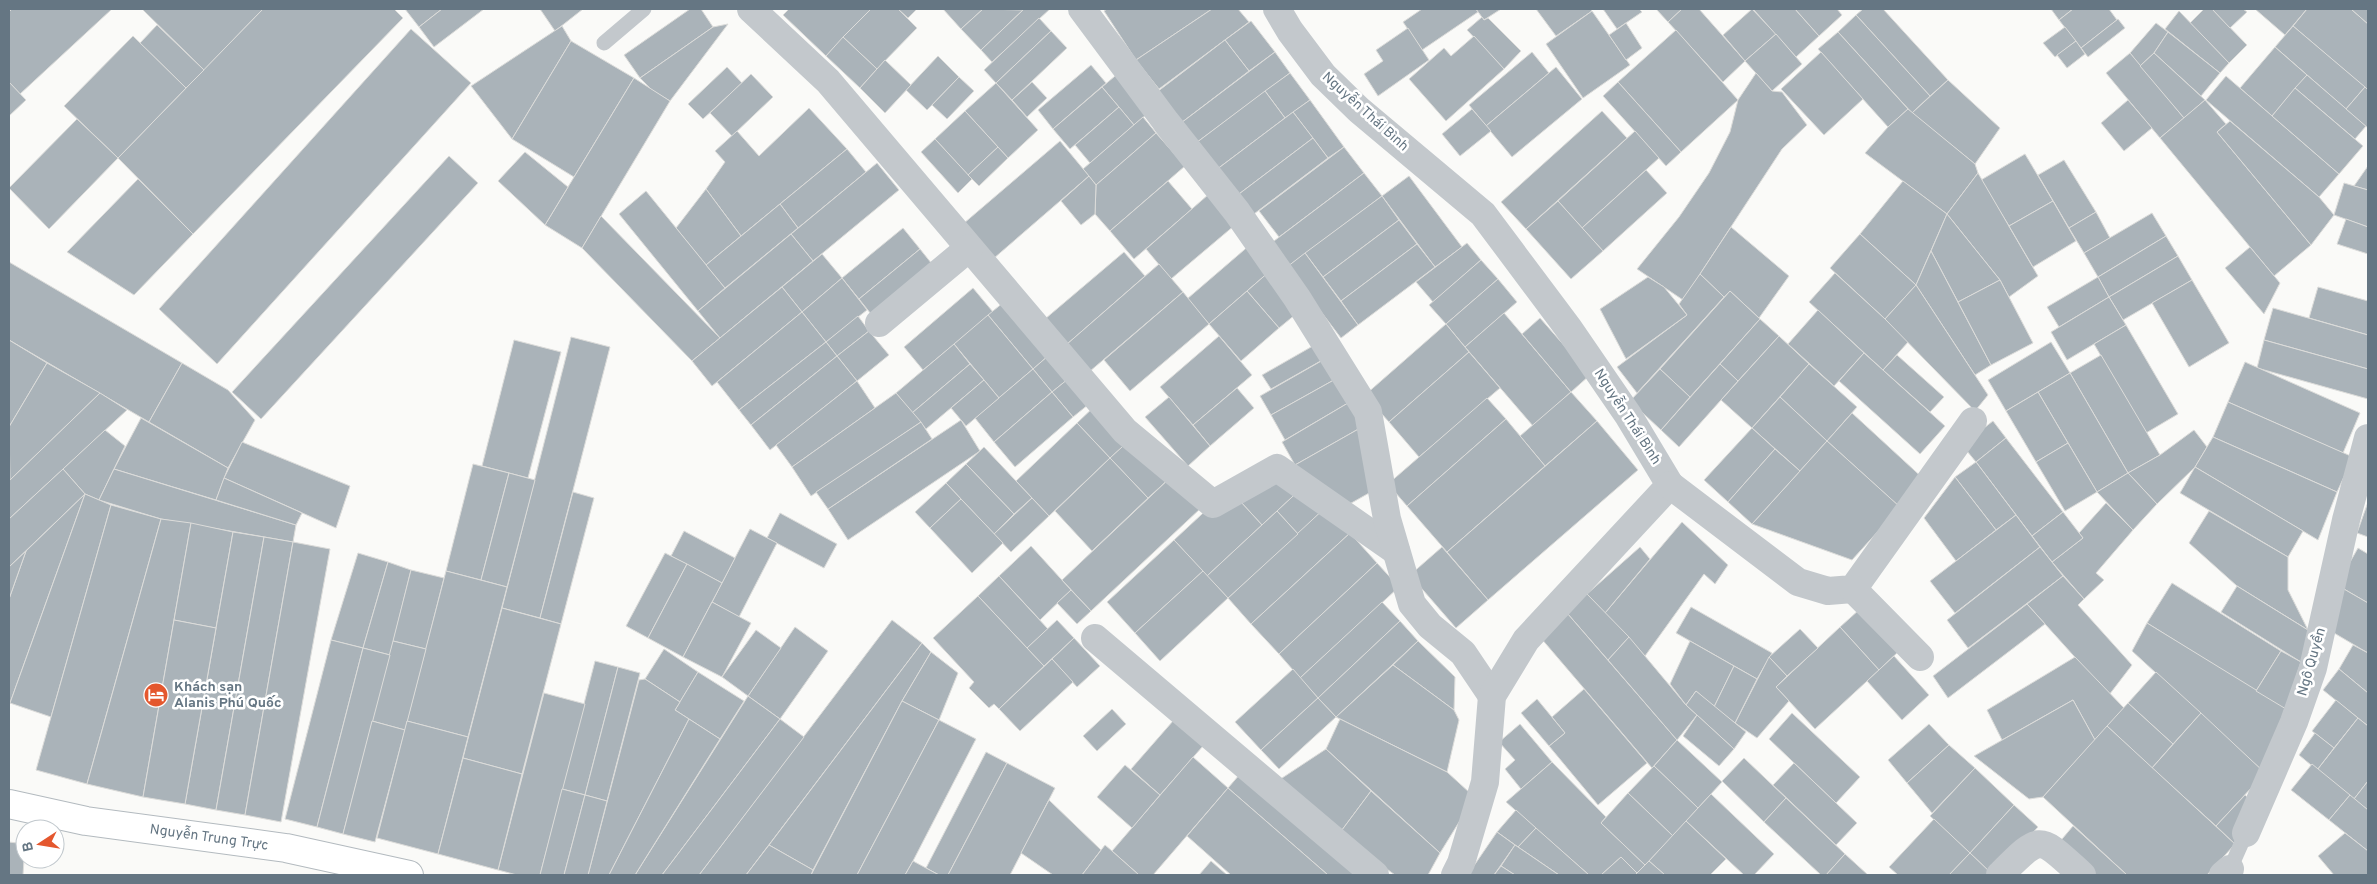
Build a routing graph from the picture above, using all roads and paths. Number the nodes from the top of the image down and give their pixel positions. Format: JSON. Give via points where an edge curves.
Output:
{"nodes":[{"id":1,"x":644,"y":9,"type":"edge"},
{"id":2,"x":751,"y":9,"type":"edge"},
{"id":3,"x":1082,"y":9,"type":"edge"},
{"id":4,"x":1277,"y":9,"type":"edge"},
{"id":5,"x":604,"y":43,"type":"dead end"},
{"id":6,"x":969,"y":248,"type":"junction"},
{"id":7,"x":879,"y":323,"type":"dead end"},
{"id":8,"x":1973,"y":422,"type":"dead end"},
{"id":9,"x":2368,"y":438,"type":"edge"},
{"id":10,"x":1670,"y":485,"type":"junction"},
{"id":11,"x":1396,"y":551,"type":"junction"},
{"id":12,"x":1853,"y":589,"type":"junction"},
{"id":13,"x":1095,"y":638,"type":"dead end"},
{"id":14,"x":1920,"y":658,"type":"dead end"},
{"id":15,"x":1492,"y":696,"type":"junction"},
{"id":16,"x":9,"y":804,"type":"edge"},
{"id":17,"x":2246,"y":834,"type":"joint"},
{"id":18,"x":2230,"y":873,"type":"edge"},
{"id":19,"x":409,"y":875,"type":"edge"},
{"id":20,"x":1375,"y":875,"type":"edge"},
{"id":21,"x":1454,"y":875,"type":"edge"},
{"id":22,"x":2000,"y":875,"type":"edge"},
{"id":23,"x":2082,"y":875,"type":"edge"}],
"edges":[{"from":1,"to":5,"type":"lane"},
{"from":2,"to":6,"type":"street","via":[[828,81]]},
{"from":3,"to":11,"type":"street","via":[[1237,212],[1298,298],[1368,412],[1387,519]]},
{"from":4,"to":10,"type":"street","name":"Nguyễn Thái Bình","via":[[1322,75],[1483,214],[1569,329]]},
{"from":6,"to":7,"type":"street"},
{"from":6,"to":11,"type":"street","via":[[1125,431],[1213,504],[1277,468]]},
{"from":8,"to":12,"type":"street"},
{"from":9,"to":17,"type":"street","name":"Ngô Quyền","via":[[2313,668],[2294,722]]},
{"from":10,"to":12,"type":"street","via":[[1798,582],[1828,591]]},
{"from":10,"to":15,"type":"street","via":[[1526,640]]},
{"from":11,"to":15,"type":"street","via":[[1412,604],[1430,626],[1463,652]]},
{"from":12,"to":14,"type":"street"},
{"from":13,"to":20,"type":"street"},
{"from":15,"to":21,"type":"street","via":[[1485,782],[1461,863]]},
{"from":16,"to":19,"type":"main road","name":"Nguyễn Trung Trực","via":[[86,822],[286,848]]},
{"from":17,"to":18,"type":"lane","name":"Ngô Quyền"},
{"from":22,"to":23,"type":"street","via":[[2029,846],[2042,843],[2052,847]]}]}
